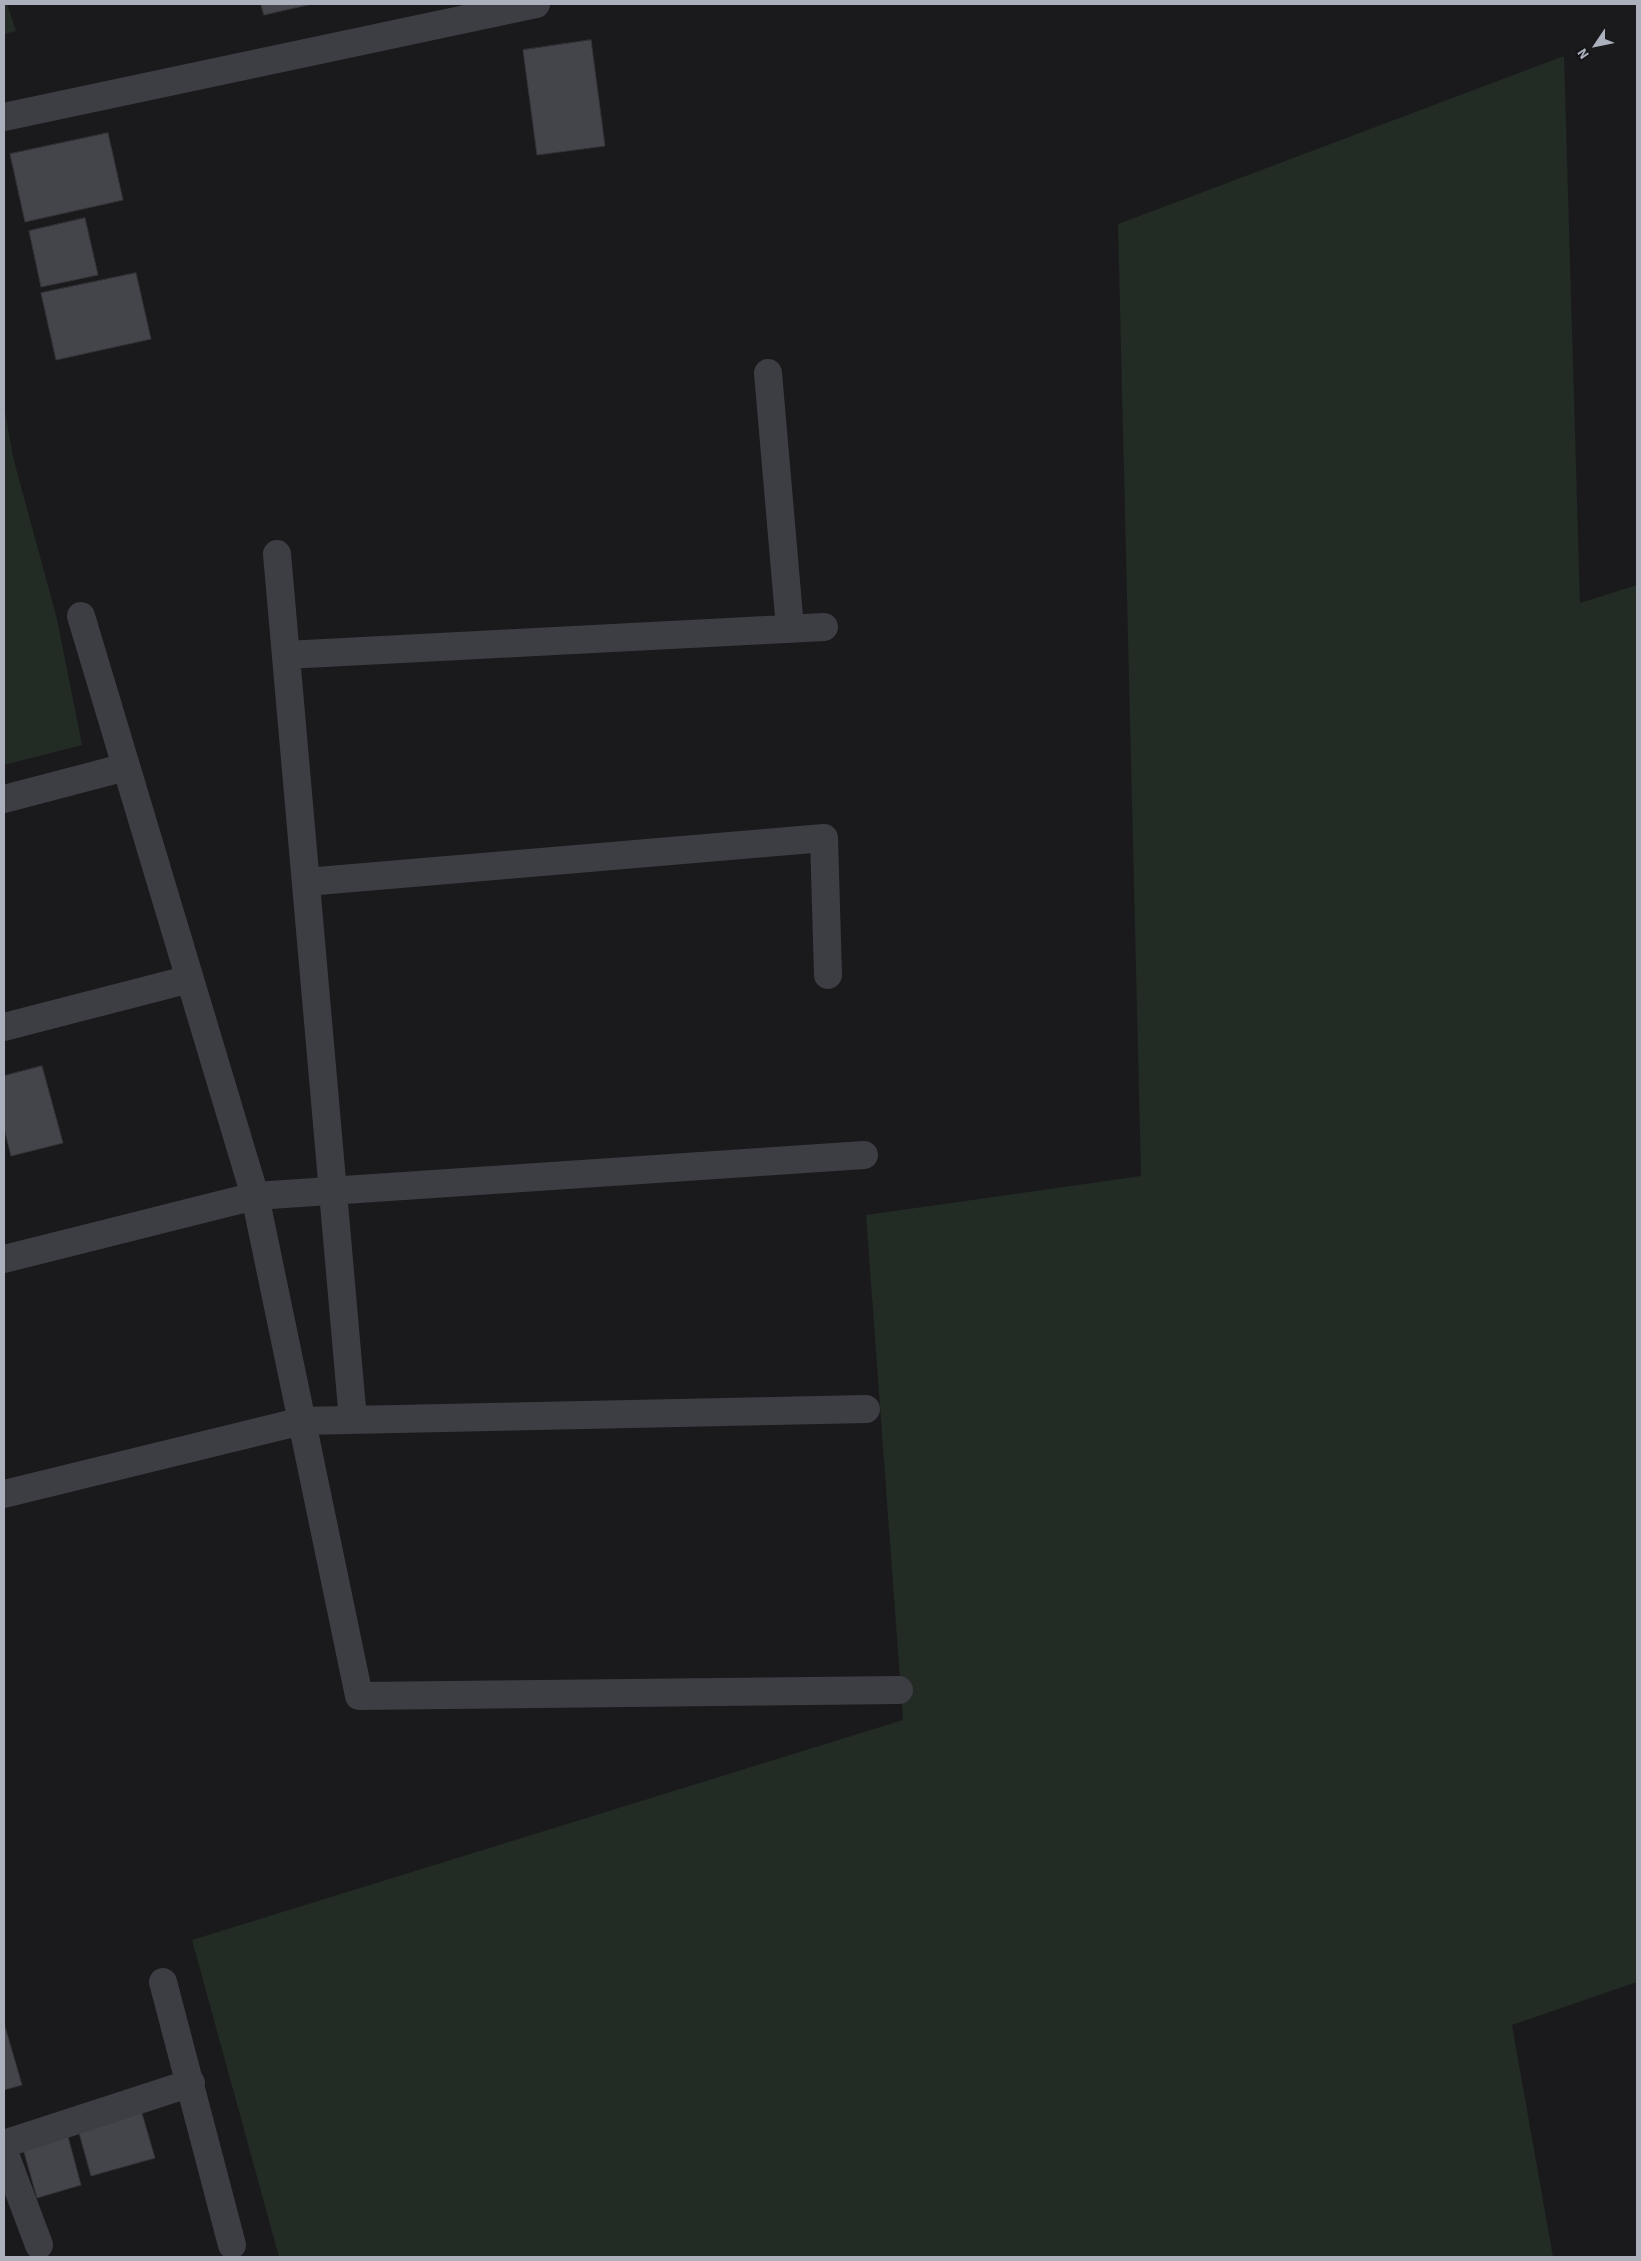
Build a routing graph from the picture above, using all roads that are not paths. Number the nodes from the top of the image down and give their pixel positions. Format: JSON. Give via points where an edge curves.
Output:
{"nodes":[{"id":1,"x":536,"y":4,"type":"edge"},
{"id":2,"x":4,"y":117,"type":"edge"},
{"id":3,"x":768,"y":373,"type":"dead end"},
{"id":4,"x":277,"y":554,"type":"dead end"},
{"id":5,"x":81,"y":616,"type":"dead end"},
{"id":6,"x":824,"y":626,"type":"dead end"},
{"id":7,"x":790,"y":628,"type":"junction"},
{"id":8,"x":286,"y":655,"type":"junction"},
{"id":9,"x":126,"y":767,"type":"junction"},
{"id":10,"x":4,"y":800,"type":"edge"},
{"id":11,"x":306,"y":882,"type":"junction"},
{"id":12,"x":828,"y":975,"type":"dead end"},
{"id":13,"x":190,"y":980,"type":"junction"},
{"id":14,"x":4,"y":1027,"type":"edge"},
{"id":15,"x":864,"y":1156,"type":"dead end"},
{"id":16,"x":333,"y":1191,"type":"junction"},
{"id":17,"x":255,"y":1196,"type":"junction"},
{"id":18,"x":4,"y":1260,"type":"edge"},
{"id":19,"x":866,"y":1409,"type":"dead end"},
{"id":20,"x":302,"y":1420,"type":"junction"},
{"id":21,"x":353,"y":1420,"type":"junction"},
{"id":22,"x":4,"y":1494,"type":"edge"},
{"id":23,"x":899,"y":1690,"type":"dead end"},
{"id":24,"x":163,"y":1982,"type":"dead end"},
{"id":25,"x":191,"y":2083,"type":"junction"},
{"id":26,"x":4,"y":2144,"type":"edge"},
{"id":27,"x":4,"y":2152,"type":"edge"},
{"id":28,"x":39,"y":2245,"type":"dead end"},
{"id":29,"x":232,"y":2245,"type":"dead end"}],
"edges":[{"from":1,"to":2,"type":"street"},
{"from":3,"to":7,"type":"street"},
{"from":4,"to":8,"type":"street"},
{"from":5,"to":9,"type":"street"},
{"from":6,"to":7,"type":"street"},
{"from":7,"to":8,"type":"street"},
{"from":8,"to":11,"type":"street"},
{"from":9,"to":10,"type":"street"},
{"from":9,"to":13,"type":"street"},
{"from":11,"to":12,"type":"street","via":[[824,838]]},
{"from":11,"to":16,"type":"street"},
{"from":13,"to":14,"type":"street"},
{"from":13,"to":17,"type":"street"},
{"from":15,"to":16,"type":"street"},
{"from":16,"to":17,"type":"street"},
{"from":16,"to":21,"type":"street"},
{"from":17,"to":18,"type":"street"},
{"from":17,"to":20,"type":"street"},
{"from":19,"to":21,"type":"street"},
{"from":20,"to":21,"type":"street"},
{"from":20,"to":22,"type":"street"},
{"from":20,"to":23,"type":"street","via":[[360,1696]]},
{"from":24,"to":25,"type":"street"},
{"from":25,"to":26,"type":"street"},
{"from":25,"to":29,"type":"street"},
{"from":27,"to":28,"type":"street"}]}
